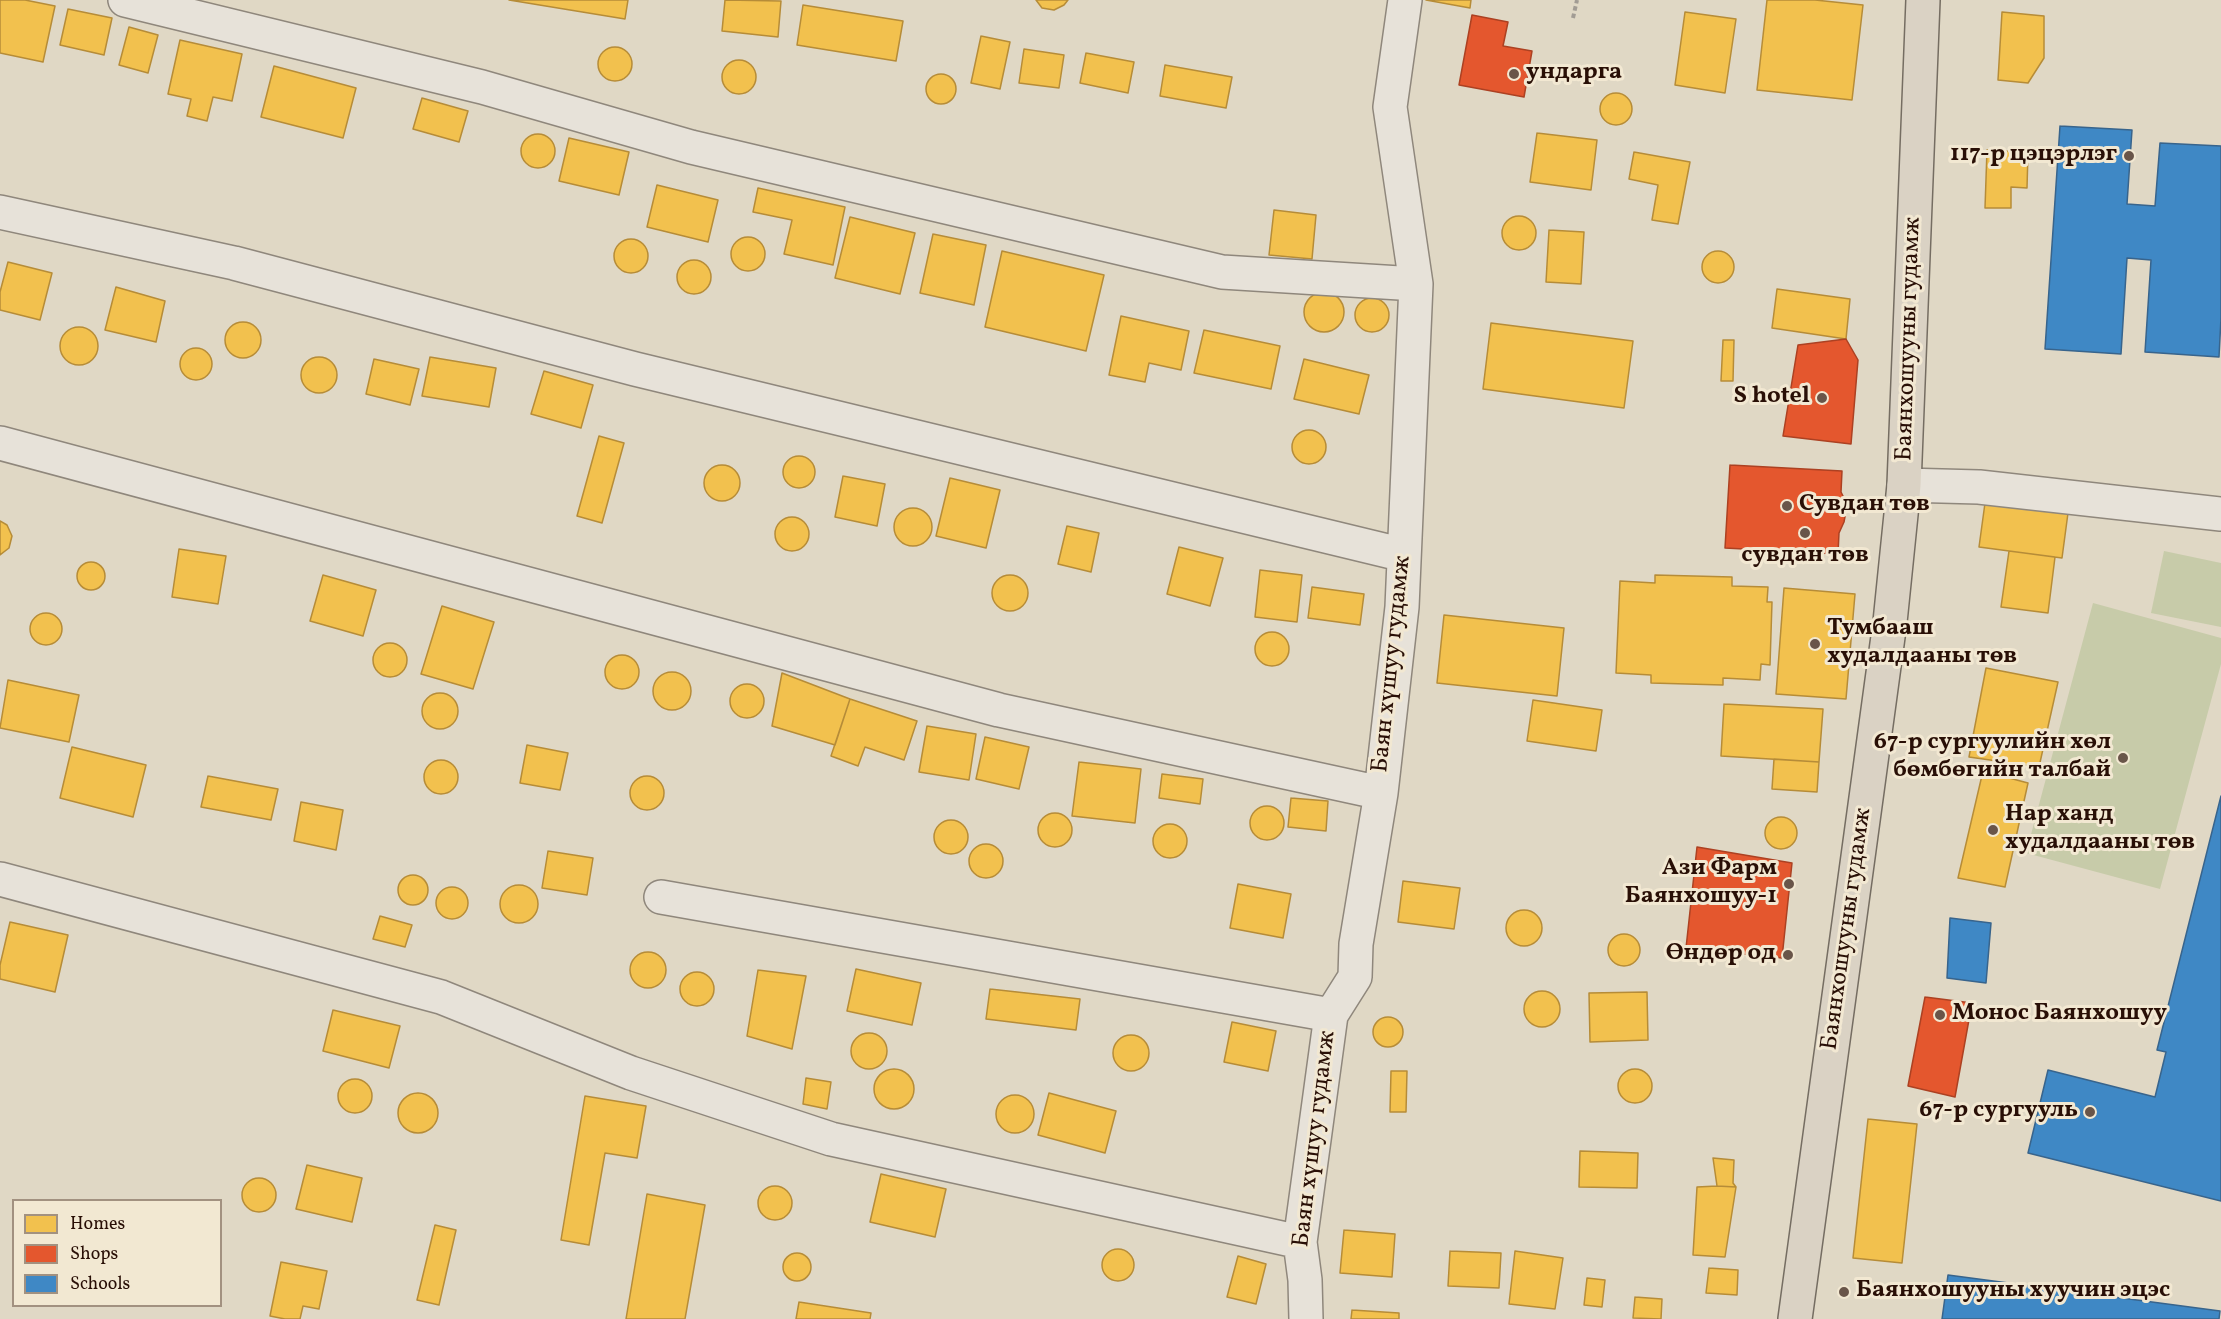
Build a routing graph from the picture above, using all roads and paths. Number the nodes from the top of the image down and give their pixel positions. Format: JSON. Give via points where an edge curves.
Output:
{"nodes":[{"id":1,"x":125,"y":0,"type":"edge"},
{"id":2,"x":1404,"y":0,"type":"edge"},
{"id":3,"x":1577,"y":0,"type":"edge"},
{"id":4,"x":1923,"y":0,"type":"edge"},
{"id":5,"x":1573,"y":18,"type":"dead end"},
{"id":6,"x":0,"y":212,"type":"edge"},
{"id":7,"x":1416,"y":284,"type":"junction"},
{"id":8,"x":0,"y":443,"type":"edge"},
{"id":9,"x":1904,"y":485,"type":"junction"},
{"id":10,"x":2221,"y":514,"type":"edge"},
{"id":11,"x":1404,"y":555,"type":"junction"},
{"id":12,"x":1381,"y":793,"type":"junction"},
{"id":13,"x":0,"y":879,"type":"edge"},
{"id":14,"x":661,"y":897,"type":"dead end"},
{"id":15,"x":1331,"y":1015,"type":"junction"},
{"id":16,"x":1300,"y":1242,"type":"junction"},
{"id":17,"x":1306,"y":1319,"type":"edge"},
{"id":18,"x":1795,"y":1319,"type":"edge"}],
"edges":[{"from":1,"to":7,"type":"street","via":[[482,87],[691,147],[1222,272]]},
{"from":2,"to":7,"type":"street","name":"Баян хүшуу гудамж","via":[[1390,107]]},
{"from":3,"to":5,"type":"path"},
{"from":4,"to":9,"type":"main road","name":"Баянхошууны гудамж"},
{"from":6,"to":11,"type":"street","via":[[234,263],[635,369]]},
{"from":7,"to":11,"type":"street","name":"Баян хүшуу гудамж"},
{"from":8,"to":12,"type":"street","via":[[999,710]]},
{"from":9,"to":10,"type":"street","via":[[1979,487]]},
{"from":9,"to":18,"type":"main road","name":"Баянхошууны гудамж","via":[[1890,621]]},
{"from":11,"to":12,"type":"street","name":"Баян хүшуу гудамж","via":[[1402,607]]},
{"from":12,"to":15,"type":"street","name":"Баян хүшуу гудамж","via":[[1356,944],[1355,977]]},
{"from":13,"to":16,"type":"street","via":[[441,997],[631,1073],[831,1139]]},
{"from":14,"to":15,"type":"street"},
{"from":15,"to":16,"type":"street","name":"Баян хүшуу гудамж"},
{"from":16,"to":17,"type":"street","name":"Баян хүшуу гудамж"}]}
